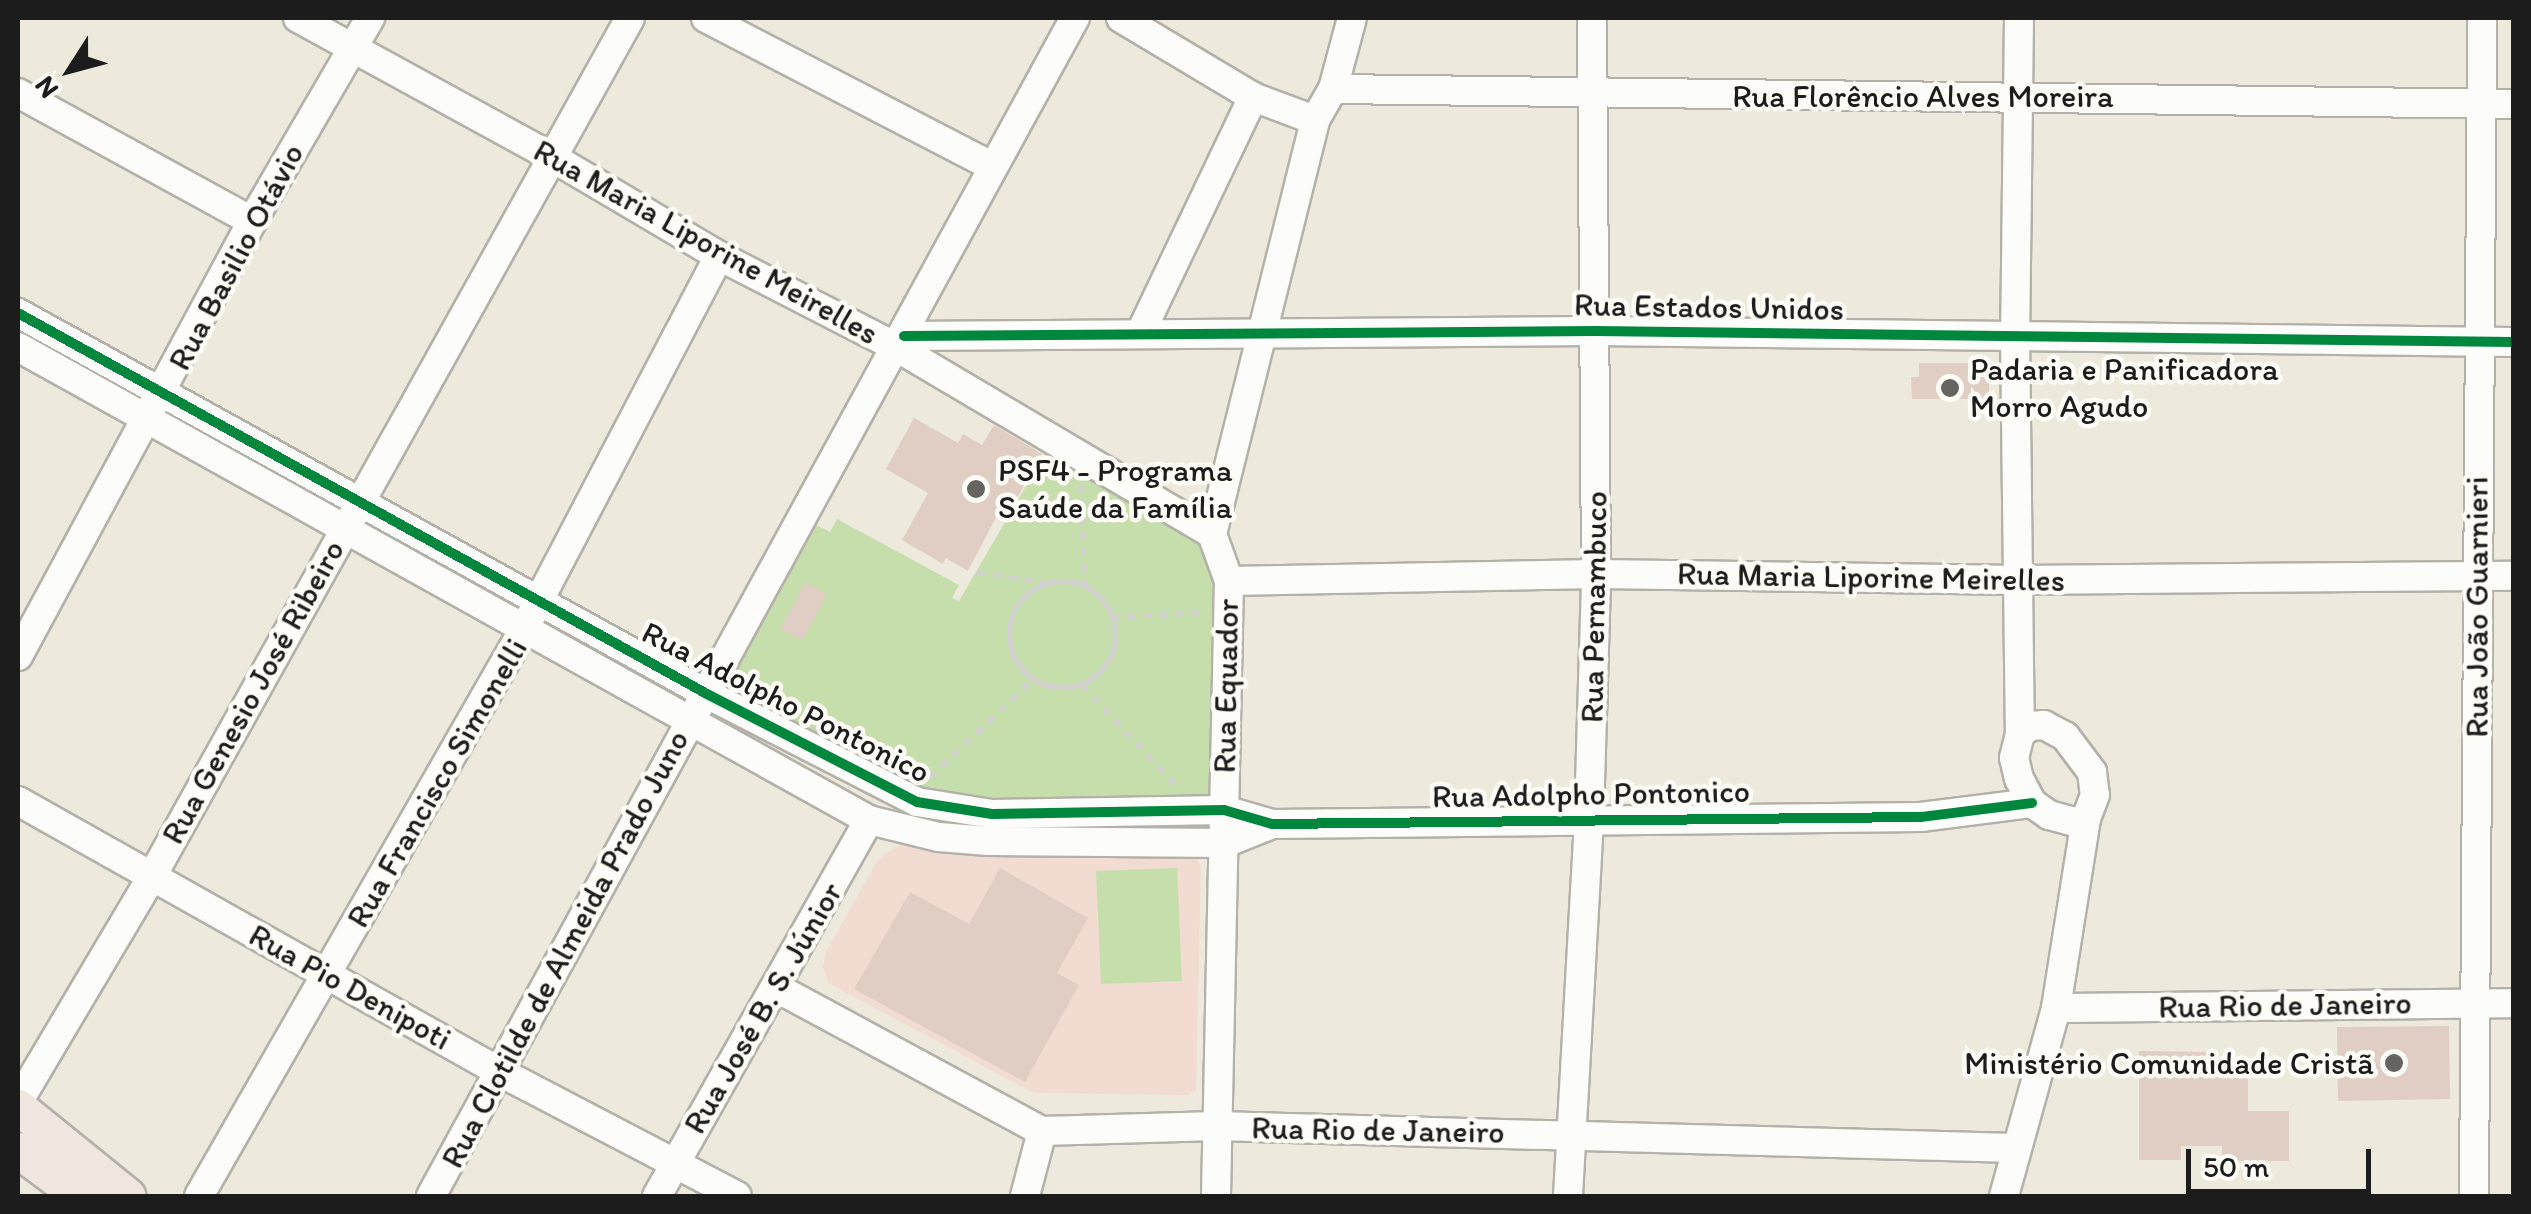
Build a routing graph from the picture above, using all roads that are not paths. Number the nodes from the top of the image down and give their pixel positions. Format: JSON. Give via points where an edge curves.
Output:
{"nodes":[{"id":1,"x":298,"y":18,"type":"edge"},
{"id":2,"x":370,"y":18,"type":"edge"},
{"id":3,"x":630,"y":18,"type":"edge"},
{"id":4,"x":706,"y":18,"type":"edge"},
{"id":5,"x":1075,"y":18,"type":"edge"},
{"id":6,"x":1120,"y":18,"type":"edge"},
{"id":7,"x":1352,"y":18,"type":"edge"},
{"id":8,"x":1592,"y":18,"type":"edge"},
{"id":9,"x":2019,"y":18,"type":"edge"},
{"id":10,"x":2482,"y":18,"type":"edge"},
{"id":11,"x":352,"y":47,"type":"junction"},
{"id":12,"x":1333,"y":89,"type":"junction"},
{"id":13,"x":18,"y":92,"type":"edge"},
{"id":14,"x":1592,"y":94,"type":"junction"},
{"id":15,"x":2020,"y":96,"type":"junction"},
{"id":16,"x":1254,"y":97,"type":"junction"},
{"id":17,"x":2482,"y":104,"type":"junction"},
{"id":18,"x":2514,"y":104,"type":"edge"},
{"id":19,"x":1315,"y":120,"type":"junction"},
{"id":20,"x":550,"y":156,"type":"junction"},
{"id":21,"x":991,"y":166,"type":"junction"},
{"id":22,"x":252,"y":221,"type":"junction"},
{"id":23,"x":719,"y":256,"type":"junction"},
{"id":24,"x":18,"y":313,"type":"edge"},
{"id":25,"x":1595,"y":330,"type":"junction"},
{"id":26,"x":1262,"y":331,"type":"junction"},
{"id":27,"x":1140,"y":334,"type":"junction"},
{"id":28,"x":2016,"y":335,"type":"junction"},
{"id":29,"x":900,"y":342,"type":"junction"},
{"id":30,"x":2480,"y":342,"type":"junction"},
{"id":31,"x":2514,"y":342,"type":"edge"},
{"id":32,"x":18,"y":347,"type":"edge"},
{"id":33,"x":164,"y":392,"type":"junction"},
{"id":34,"x":148,"y":417,"type":"junction"},
{"id":35,"x":360,"y":498,"type":"junction"},
{"id":36,"x":342,"y":528,"type":"junction"},
{"id":37,"x":1212,"y":534,"type":"junction"},
{"id":38,"x":453,"y":555,"type":"junction"},
{"id":39,"x":1596,"y":574,"type":"junction"},
{"id":40,"x":2477,"y":576,"type":"junction"},
{"id":41,"x":2514,"y":576,"type":"edge"},
{"id":42,"x":2018,"y":580,"type":"junction"},
{"id":43,"x":1229,"y":581,"type":"junction"},
{"id":44,"x":436,"y":583,"type":"junction"},
{"id":45,"x":539,"y":600,"type":"junction"},
{"id":46,"x":524,"y":629,"type":"junction"},
{"id":47,"x":18,"y":656,"type":"edge"},
{"id":48,"x":707,"y":694,"type":"junction"},
{"id":49,"x":689,"y":720,"type":"junction"},
{"id":50,"x":2020,"y":734,"type":"junction"},
{"id":51,"x":18,"y":801,"type":"edge"},
{"id":52,"x":2032,"y":803,"type":"junction"},
{"id":53,"x":1224,"y":810,"type":"junction"},
{"id":54,"x":1589,"y":817,"type":"junction"},
{"id":55,"x":2086,"y":819,"type":"junction"},
{"id":56,"x":869,"y":820,"type":"junction"},
{"id":57,"x":1272,"y":824,"type":"junction"},
{"id":58,"x":1225,"y":843,"type":"junction"},
{"id":59,"x":151,"y":878,"type":"junction"},
{"id":60,"x":328,"y":974,"type":"junction"},
{"id":61,"x":777,"y":988,"type":"junction"},
{"id":62,"x":2476,"y":1002,"type":"junction"},
{"id":63,"x":2514,"y":1003,"type":"edge"},
{"id":64,"x":2056,"y":1008,"type":"junction"},
{"id":65,"x":500,"y":1072,"type":"junction"},
{"id":66,"x":18,"y":1104,"type":"edge"},
{"id":67,"x":1217,"y":1126,"type":"junction"},
{"id":68,"x":1042,"y":1131,"type":"junction"},
{"id":69,"x":1573,"y":1135,"type":"junction"},
{"id":70,"x":2015,"y":1148,"type":"junction"},
{"id":71,"x":18,"y":1150,"type":"edge"},
{"id":72,"x":674,"y":1162,"type":"junction"},
{"id":73,"x":80,"y":1196,"type":"edge"},
{"id":74,"x":128,"y":1196,"type":"edge"},
{"id":75,"x":199,"y":1196,"type":"edge"},
{"id":76,"x":431,"y":1196,"type":"edge"},
{"id":77,"x":657,"y":1196,"type":"edge"},
{"id":78,"x":738,"y":1196,"type":"edge"},
{"id":79,"x":1025,"y":1196,"type":"edge"},
{"id":80,"x":1216,"y":1196,"type":"edge"},
{"id":81,"x":1568,"y":1196,"type":"edge"},
{"id":82,"x":2004,"y":1196,"type":"edge"},
{"id":83,"x":2474,"y":1196,"type":"edge"}],
"edges":[{"from":1,"to":11,"type":"street","name":"Rua Maria Liporine Meirelles"},
{"from":2,"to":11,"type":"street","name":"Rua Basilio Otávio"},
{"from":3,"to":20,"type":"street","name":"Rua Genesio José Ribeiro"},
{"from":4,"to":21,"type":"street"},
{"from":5,"to":21,"type":"street","name":"Rua Clotilde de Almeida Prado Juno"},
{"from":6,"to":16,"type":"street"},
{"from":7,"to":12,"type":"street"},
{"from":8,"to":14,"type":"street","name":"Rua Pernambuco"},
{"from":9,"to":15,"type":"street"},
{"from":10,"to":17,"type":"street","name":"Rua João Guarnieri"},
{"from":11,"to":20,"type":"street","name":"Rua Maria Liporine Meirelles"},
{"from":11,"to":22,"type":"street","name":"Rua Basilio Otávio"},
{"from":12,"to":14,"type":"street","name":"Rua Florêncio Alves Moreira"},
{"from":12,"to":19,"type":"street"},
{"from":13,"to":22,"type":"street"},
{"from":14,"to":15,"type":"street","name":"Rua Florêncio Alves Moreira"},
{"from":14,"to":25,"type":"street","name":"Rua Pernambuco"},
{"from":15,"to":17,"type":"street","name":"Rua Florêncio Alves Moreira"},
{"from":15,"to":28,"type":"street"},
{"from":16,"to":19,"type":"street"},
{"from":16,"to":27,"type":"street"},
{"from":17,"to":18,"type":"street","name":"Rua Florêncio Alves Moreira"},
{"from":17,"to":30,"type":"street","name":"Rua João Guarnieri"},
{"from":19,"to":26,"type":"street"},
{"from":20,"to":23,"type":"street","name":"Rua Maria Liporine Meirelles"},
{"from":20,"to":35,"type":"street","name":"Rua Genesio José Ribeiro"},
{"from":21,"to":29,"type":"street","name":"Rua Clotilde de Almeida Prado Juno"},
{"from":22,"to":33,"type":"street","name":"Rua Basilio Otávio"},
{"from":23,"to":29,"type":"street","name":"Rua Maria Liporine Meirelles"},
{"from":23,"to":45,"type":"street","name":"Rua Francisco Simonelli"},
{"from":24,"to":33,"type":"street","name":"Rua Adolpho Pontonico"},
{"from":25,"to":26,"type":"street","name":"Rua Estados Unidos"},
{"from":25,"to":28,"type":"street","name":"Rua Estados Unidos"},
{"from":25,"to":39,"type":"street","name":"Rua Pernambuco"},
{"from":26,"to":27,"type":"street","name":"Rua Estados Unidos"},
{"from":26,"to":37,"type":"street"},
{"from":27,"to":29,"type":"street","name":"Rua Estados Unidos"},
{"from":28,"to":30,"type":"street","name":"Rua Estados Unidos"},
{"from":28,"to":42,"type":"street"},
{"from":29,"to":37,"type":"street","name":"Rua Maria Liporine Meirelles"},
{"from":29,"to":48,"type":"street","name":"Rua Clotilde de Almeida Prado Juno"},
{"from":30,"to":31,"type":"street","name":"Rua Estados Unidos"},
{"from":30,"to":40,"type":"street","name":"Rua João Guarnieri"},
{"from":32,"to":34,"type":"street","name":"Rua Adolpho Pontonico"},
{"from":33,"to":34,"type":"street","name":"Rua Basilio Otávio"},
{"from":33,"to":35,"type":"street","name":"Rua Adolpho Pontonico"},
{"from":34,"to":36,"type":"street","name":"Rua Adolpho Pontonico"},
{"from":34,"to":47,"type":"street","name":"Rua Basilio Otávio"},
{"from":35,"to":36,"type":"street","name":"Rua Genesio José Ribeiro"},
{"from":35,"to":38,"type":"street","name":"Rua Adolpho Pontonico"},
{"from":36,"to":44,"type":"street","name":"Rua Adolpho Pontonico"},
{"from":36,"to":59,"type":"street","name":"Rua Genesio José Ribeiro"},
{"from":37,"to":43,"type":"street","name":"Rua Equador"},
{"from":38,"to":44,"type":"street"},
{"from":38,"to":45,"type":"street","name":"Rua Adolpho Pontonico"},
{"from":39,"to":42,"type":"street","name":"Rua Maria Liporine Meirelles"},
{"from":39,"to":43,"type":"street","name":"Rua Maria Liporine Meirelles"},
{"from":39,"to":54,"type":"street","name":"Rua Pernambuco"},
{"from":40,"to":41,"type":"street","name":"Rua Maria Liporine Meirelles"},
{"from":40,"to":42,"type":"street","name":"Rua Maria Liporine Meirelles"},
{"from":40,"to":62,"type":"street","name":"Rua João Guarnieri"},
{"from":42,"to":50,"type":"street"},
{"from":43,"to":53,"type":"street","name":"Rua Equador"},
{"from":44,"to":46,"type":"street","name":"Rua Adolpho Pontonico"},
{"from":45,"to":46,"type":"street","name":"Rua Francisco Simonelli"},
{"from":45,"to":48,"type":"street","name":"Rua Adolpho Pontonico"},
{"from":46,"to":49,"type":"street","name":"Rua Adolpho Pontonico"},
{"from":46,"to":60,"type":"street","name":"Rua Francisco Simonelli"},
{"from":48,"to":49,"type":"street","name":"Rua Clotilde de Almeida Prado Juno"},
{"from":48,"to":53,"type":"street","name":"Rua Adolpho Pontonico","via":[[888,788],[952,810]]},
{"from":49,"to":56,"type":"street","name":"Rua Adolpho Pontonico"},
{"from":49,"to":65,"type":"street","name":"Rua Clotilde de Almeida Prado Juno"},
{"from":50,"to":52,"type":"street","via":[[2014,758]]},
{"from":50,"to":55,"type":"street","via":[[2044,726],[2079,749],[2095,795]]},
{"from":51,"to":59,"type":"street","name":"Rua Pio Denipoti"},
{"from":52,"to":54,"type":"street","name":"Rua Adolpho Pontonico","via":[[1921,816]]},
{"from":52,"to":55,"type":"street","via":[[2062,820]]},
{"from":53,"to":57,"type":"street","name":"Rua Adolpho Pontonico"},
{"from":53,"to":58,"type":"street","name":"Rua Equador"},
{"from":54,"to":57,"type":"street","name":"Rua Adolpho Pontonico"},
{"from":54,"to":69,"type":"street","name":"Rua Pernambuco"},
{"from":55,"to":64,"type":"street"},
{"from":56,"to":58,"type":"street","name":"Rua Adolpho Pontonico","via":[[939,838]]},
{"from":56,"to":61,"type":"street","name":"Rua José B. S. Júnior"},
{"from":57,"to":58,"type":"street","name":"Rua Adolpho Pontonico"},
{"from":58,"to":67,"type":"street","name":"Rua Equador"},
{"from":59,"to":60,"type":"street","name":"Rua Pio Denipoti"},
{"from":59,"to":66,"type":"street","name":"Rua Genesio José Ribeiro"},
{"from":60,"to":65,"type":"street","name":"Rua Pio Denipoti"},
{"from":60,"to":75,"type":"street","name":"Rua Francisco Simonelli"},
{"from":61,"to":68,"type":"street","name":"Rua Rio de Janeiro"},
{"from":61,"to":72,"type":"street","name":"Rua José B. S. Júnior"},
{"from":62,"to":63,"type":"street","name":"Rua Rio de Janeiro"},
{"from":62,"to":64,"type":"street","name":"Rua Rio de Janeiro"},
{"from":62,"to":83,"type":"street","name":"Rua João Guarnieri"},
{"from":64,"to":70,"type":"street"},
{"from":65,"to":72,"type":"street","name":"Rua Pio Denipoti"},
{"from":65,"to":76,"type":"street","name":"Rua Clotilde de Almeida Prado Juno"},
{"from":66,"to":74,"type":"main road"},
{"from":67,"to":68,"type":"street","name":"Rua Rio de Janeiro"},
{"from":67,"to":69,"type":"street","name":"Rua Rio de Janeiro"},
{"from":67,"to":80,"type":"street","name":"Rua Equador"},
{"from":68,"to":79,"type":"street"},
{"from":69,"to":70,"type":"street","name":"Rua Rio de Janeiro"},
{"from":69,"to":81,"type":"street","name":"Rua Pernambuco"},
{"from":70,"to":82,"type":"street"},
{"from":71,"to":73,"type":"main road"},
{"from":72,"to":77,"type":"street","name":"Rua José B. S. Júnior"},
{"from":72,"to":78,"type":"street","name":"Rua Pio Denipoti"}]}
